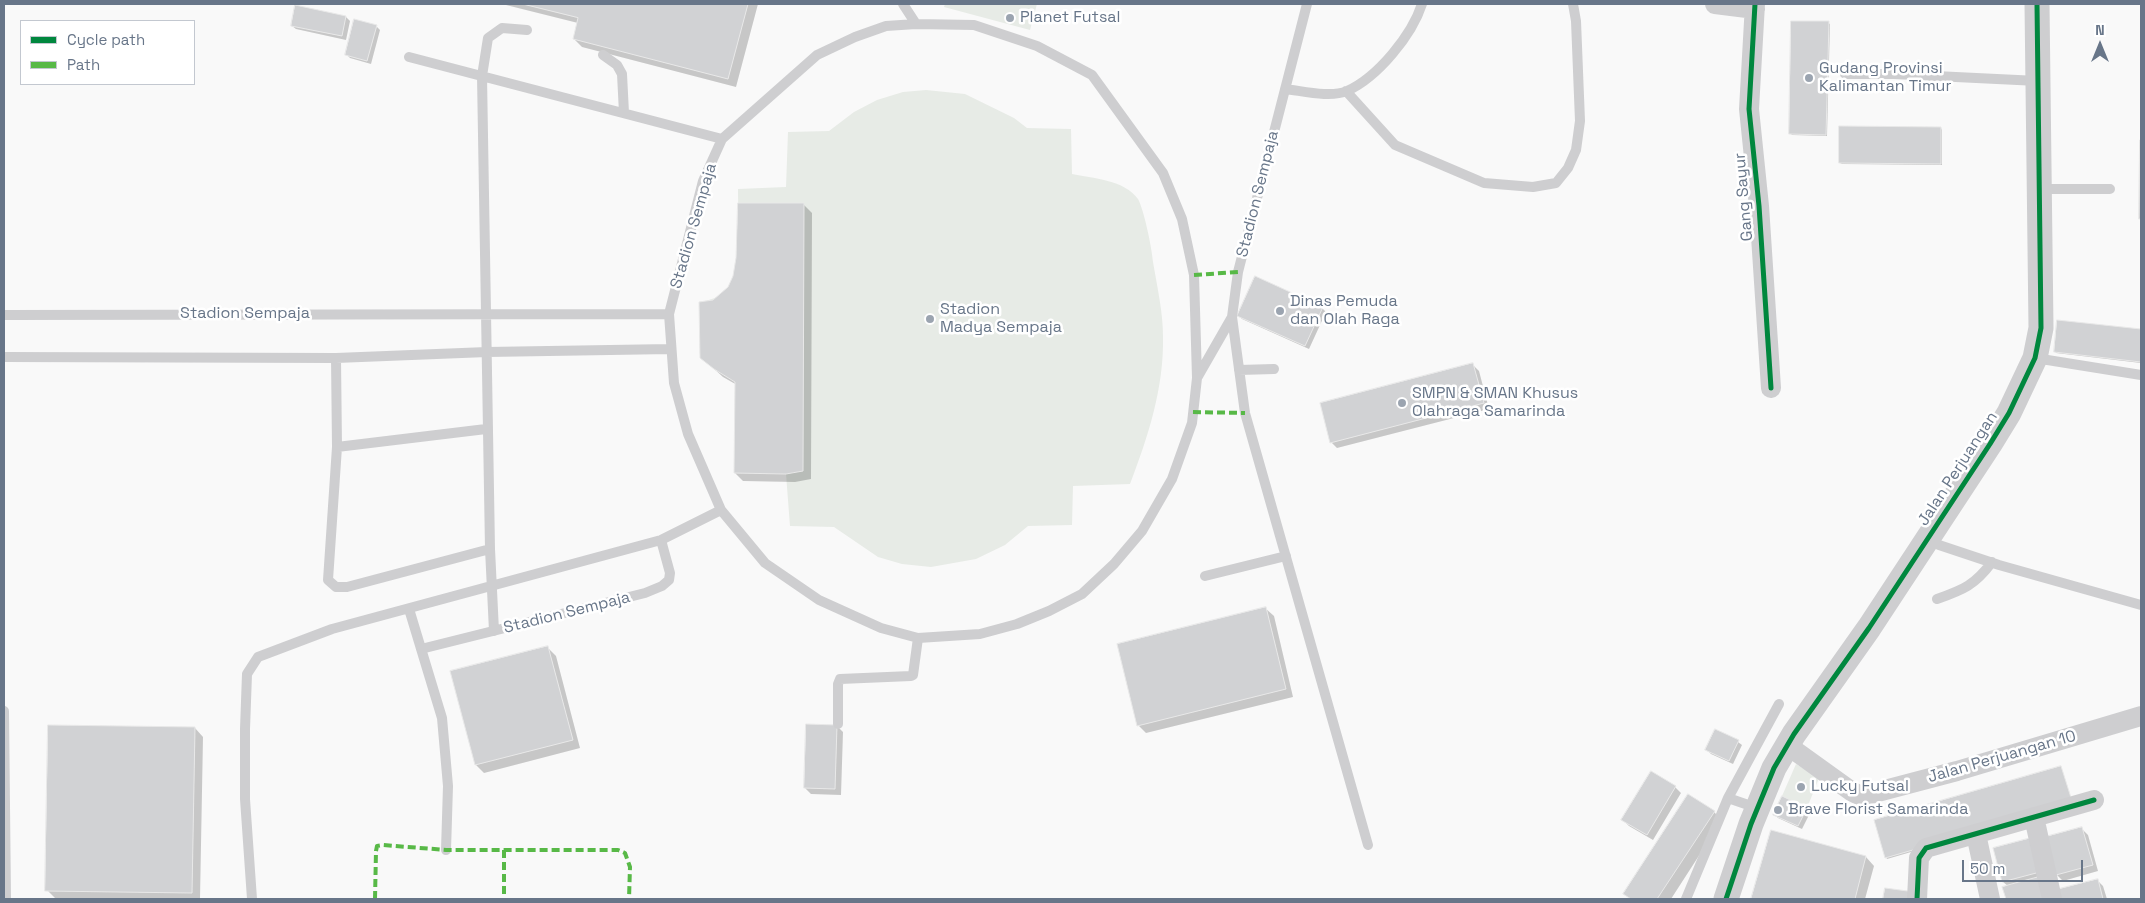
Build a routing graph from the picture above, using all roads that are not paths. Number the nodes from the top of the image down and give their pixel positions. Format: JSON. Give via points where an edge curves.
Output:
{"nodes":[{"id":1,"x":903,"y":4,"type":"edge"},
{"id":2,"x":1307,"y":4,"type":"edge"},
{"id":3,"x":1422,"y":4,"type":"edge"},
{"id":4,"x":1574,"y":4,"type":"edge"},
{"id":5,"x":1715,"y":4,"type":"edge"},
{"id":6,"x":2037,"y":4,"type":"edge"},
{"id":7,"x":1755,"y":6,"type":"edge"},
{"id":8,"x":916,"y":24,"type":"junction"},
{"id":9,"x":527,"y":30,"type":"dead end"},
{"id":10,"x":603,"y":55,"type":"dead end"},
{"id":11,"x":410,"y":58,"type":"dead end"},
{"id":12,"x":1845,"y":74,"type":"dead end"},
{"id":13,"x":482,"y":76,"type":"junction"},
{"id":14,"x":2038,"y":81,"type":"junction"},
{"id":15,"x":1286,"y":89,"type":"junction"},
{"id":16,"x":1346,"y":91,"type":"junction"},
{"id":17,"x":624,"y":113,"type":"junction"},
{"id":18,"x":722,"y":139,"type":"junction"},
{"id":19,"x":2040,"y":189,"type":"junction"},
{"id":20,"x":2110,"y":189,"type":"dead end"},
{"id":21,"x":486,"y":314,"type":"junction"},
{"id":22,"x":669,"y":314,"type":"junction"},
{"id":23,"x":4,"y":315,"type":"edge"},
{"id":24,"x":1232,"y":317,"type":"junction"},
{"id":25,"x":671,"y":349,"type":"junction"},
{"id":26,"x":487,"y":352,"type":"junction"},
{"id":27,"x":4,"y":357,"type":"edge"},
{"id":28,"x":336,"y":358,"type":"junction"},
{"id":29,"x":2035,"y":358,"type":"junction"},
{"id":30,"x":1274,"y":369,"type":"dead end"},
{"id":31,"x":1239,"y":370,"type":"junction"},
{"id":32,"x":2141,"y":375,"type":"edge"},
{"id":33,"x":1197,"y":378,"type":"junction"},
{"id":34,"x":1771,"y":388,"type":"dead end"},
{"id":35,"x":486,"y":429,"type":"junction"},
{"id":36,"x":336,"y":447,"type":"junction"},
{"id":37,"x":721,"y":510,"type":"junction"},
{"id":38,"x":1928,"y":538,"type":"junction"},
{"id":39,"x":660,"y":540,"type":"junction"},
{"id":40,"x":490,"y":549,"type":"junction"},
{"id":41,"x":1286,"y":556,"type":"junction"},
{"id":42,"x":1992,"y":562,"type":"junction"},
{"id":43,"x":1205,"y":576,"type":"dead end"},
{"id":44,"x":492,"y":585,"type":"junction"},
{"id":45,"x":1937,"y":599,"type":"dead end"},
{"id":46,"x":2141,"y":605,"type":"edge"},
{"id":47,"x":410,"y":609,"type":"junction"},
{"id":48,"x":494,"y":631,"type":"junction"},
{"id":49,"x":918,"y":638,"type":"junction"},
{"id":50,"x":421,"y":649,"type":"junction"},
{"id":51,"x":1779,"y":704,"type":"dead end"},
{"id":52,"x":4,"y":711,"type":"edge"},
{"id":53,"x":2141,"y":716,"type":"edge"},
{"id":54,"x":838,"y":724,"type":"dead end"},
{"id":55,"x":1787,"y":745,"type":"junction"},
{"id":56,"x":1728,"y":798,"type":"junction"},
{"id":57,"x":2094,"y":800,"type":"dead end"},
{"id":58,"x":1757,"y":808,"type":"junction"},
{"id":59,"x":2034,"y":818,"type":"junction"},
{"id":60,"x":5,"y":829,"type":"edge"},
{"id":61,"x":1976,"y":834,"type":"junction"},
{"id":62,"x":1368,"y":845,"type":"dead end"},
{"id":63,"x":446,"y":850,"type":"dead end"},
{"id":64,"x":6,"y":899,"type":"edge"},
{"id":65,"x":252,"y":899,"type":"edge"},
{"id":66,"x":1686,"y":899,"type":"edge"},
{"id":67,"x":1726,"y":899,"type":"edge"},
{"id":68,"x":1917,"y":899,"type":"edge"},
{"id":69,"x":1990,"y":899,"type":"edge"},
{"id":70,"x":2052,"y":899,"type":"edge"}],
"edges":[{"from":1,"to":8,"type":"lane"},
{"from":2,"to":15,"type":"lane","name":"Stadion Sempaja"},
{"from":3,"to":16,"type":"lane","via":[[1410,30],[1376,72]]},
{"from":4,"to":16,"type":"lane","via":[[1580,121],[1576,150],[1556,183],[1533,187],[1484,183],[1395,145]]},
{"from":5,"to":7,"type":"street"},
{"from":6,"to":14,"type":"street","name":"Jalan Perjuangan"},
{"from":7,"to":34,"type":"street","name":"Gang Sayur","via":[[1748,109],[1759,206]]},
{"from":8,"to":18,"type":"lane","name":"Stadion Sempaja","via":[[886,26],[817,55]]},
{"from":8,"to":33,"type":"lane","name":"Stadion Sempaja","via":[[974,25],[1037,46],[1092,75],[1163,173],[1182,219],[1194,274]]},
{"from":9,"to":13,"type":"lane","via":[[502,28],[488,38]]},
{"from":10,"to":17,"type":"lane","via":[[617,65],[622,74]]},
{"from":11,"to":13,"type":"lane"},
{"from":12,"to":14,"type":"lane"},
{"from":13,"to":17,"type":"lane"},
{"from":13,"to":21,"type":"lane"},
{"from":14,"to":19,"type":"street","name":"Jalan Perjuangan"},
{"from":15,"to":16,"type":"lane","via":[[1319,94]]},
{"from":15,"to":24,"type":"lane","name":"Stadion Sempaja","via":[[1238,272]]},
{"from":17,"to":18,"type":"lane"},
{"from":18,"to":22,"type":"lane","name":"Stadion Sempaja","via":[[703,181]]},
{"from":19,"to":20,"type":"lane"},
{"from":19,"to":29,"type":"street","name":"Jalan Perjuangan","via":[[2041,328]]},
{"from":21,"to":22,"type":"lane","name":"Stadion Sempaja"},
{"from":21,"to":23,"type":"lane","name":"Stadion Sempaja"},
{"from":21,"to":26,"type":"lane"},
{"from":22,"to":25,"type":"lane","name":"Stadion Sempaja"},
{"from":24,"to":31,"type":"lane"},
{"from":24,"to":33,"type":"lane","name":"Stadion Sempaja"},
{"from":25,"to":26,"type":"lane"},
{"from":25,"to":37,"type":"lane","name":"Stadion Sempaja","via":[[674,383],[688,434]]},
{"from":26,"to":28,"type":"lane"},
{"from":26,"to":35,"type":"lane"},
{"from":27,"to":28,"type":"lane"},
{"from":28,"to":36,"type":"lane"},
{"from":29,"to":32,"type":"lane"},
{"from":29,"to":38,"type":"street","name":"Jalan Perjuangan","via":[[2009,413]]},
{"from":30,"to":31,"type":"lane"},
{"from":31,"to":41,"type":"lane","via":[[1244,413]]},
{"from":33,"to":49,"type":"lane","name":"Stadion Sempaja","via":[[1192,423],[1172,479],[1142,532],[1082,594],[1016,624],[980,634]]},
{"from":35,"to":36,"type":"lane"},
{"from":35,"to":40,"type":"lane"},
{"from":36,"to":40,"type":"lane","via":[[327,575],[336,588]]},
{"from":37,"to":39,"type":"lane"},
{"from":37,"to":49,"type":"lane","name":"Stadion Sempaja","via":[[765,563],[819,600],[881,628]]},
{"from":38,"to":42,"type":"lane","via":[[1939,545]]},
{"from":38,"to":55,"type":"street","name":"Jalan Perjuangan"},
{"from":39,"to":44,"type":"lane"},
{"from":39,"to":48,"type":"lane","name":"Stadion Sempaja","via":[[670,573],[669,580],[662,586]]},
{"from":40,"to":44,"type":"lane"},
{"from":41,"to":43,"type":"lane"},
{"from":41,"to":62,"type":"lane"},
{"from":42,"to":45,"type":"lane","via":[[1979,579],[1963,590]]},
{"from":42,"to":46,"type":"lane"},
{"from":44,"to":47,"type":"lane"},
{"from":44,"to":48,"type":"lane"},
{"from":47,"to":50,"type":"lane"},
{"from":47,"to":65,"type":"lane","via":[[332,629],[258,657],[247,674],[245,799]]},
{"from":48,"to":50,"type":"lane","name":"Stadion Sempaja"},
{"from":49,"to":54,"type":"lane","via":[[913,675],[840,679]]},
{"from":50,"to":63,"type":"lane","via":[[442,718],[448,786]]},
{"from":51,"to":56,"type":"lane"},
{"from":52,"to":60,"type":"lane"},
{"from":53,"to":55,"type":"street","name":"Jalan Perjuangan 10","via":[[1866,795],[1851,790]]},
{"from":55,"to":58,"type":"street","name":"Jalan Perjuangan"},
{"from":56,"to":58,"type":"lane"},
{"from":56,"to":66,"type":"lane"},
{"from":57,"to":59,"type":"street"},
{"from":58,"to":67,"type":"street","name":"Jalan Perjuangan"},
{"from":59,"to":61,"type":"street"},
{"from":59,"to":70,"type":"street"},
{"from":60,"to":64,"type":"lane"},
{"from":61,"to":68,"type":"street","via":[[1926,848],[1922,852]]},
{"from":61,"to":69,"type":"street"}]}
